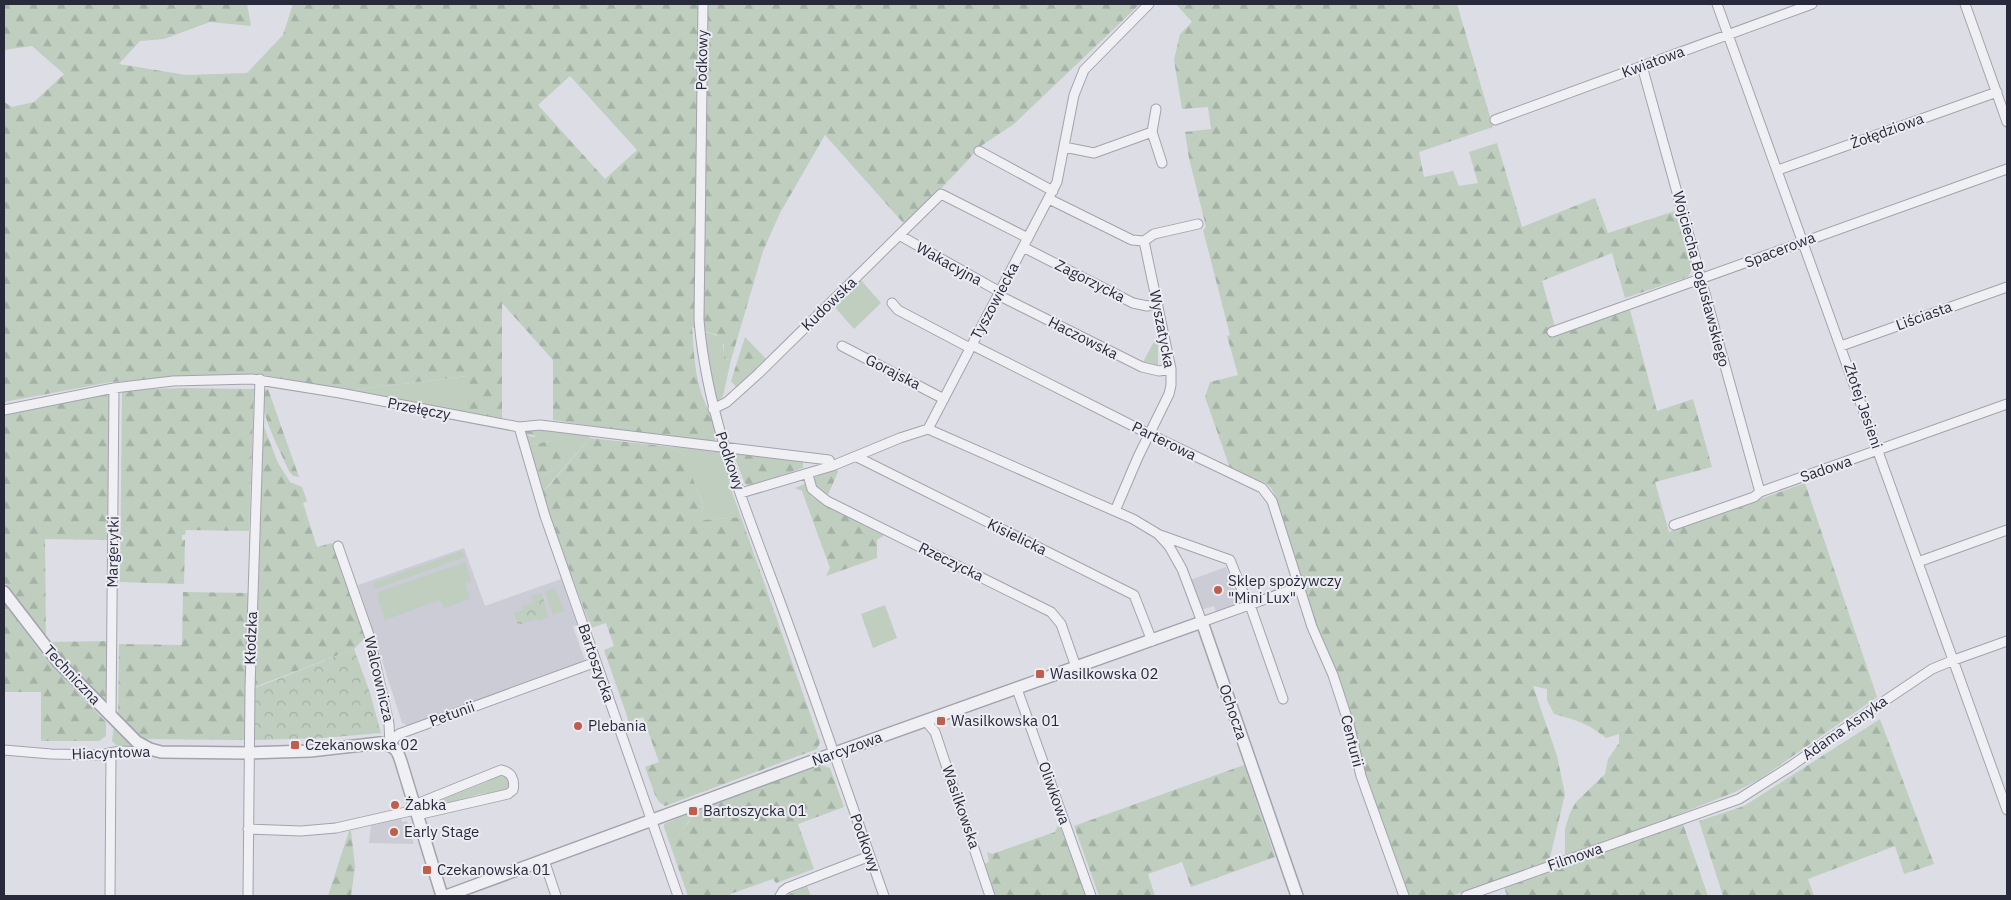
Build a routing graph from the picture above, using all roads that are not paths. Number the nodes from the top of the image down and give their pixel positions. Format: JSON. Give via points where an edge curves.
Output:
{"nodes":[{"id":1,"x":703,"y":4,"type":"edge"},
{"id":2,"x":1149,"y":4,"type":"edge"},
{"id":3,"x":1717,"y":4,"type":"edge"},
{"id":4,"x":1812,"y":4,"type":"edge"},
{"id":5,"x":1965,"y":4,"type":"edge"},
{"id":6,"x":1728,"y":35,"type":"junction"},
{"id":7,"x":1642,"y":66,"type":"junction"},
{"id":8,"x":1997,"y":92,"type":"junction"},
{"id":9,"x":1156,"y":110,"type":"dead end"},
{"id":10,"x":1495,"y":120,"type":"dead end"},
{"id":11,"x":2007,"y":122,"type":"edge"},
{"id":12,"x":1152,"y":132,"type":"junction"},
{"id":13,"x":1064,"y":147,"type":"junction"},
{"id":14,"x":979,"y":151,"type":"dead end"},
{"id":15,"x":1162,"y":163,"type":"dead end"},
{"id":16,"x":2007,"y":169,"type":"edge"},
{"id":17,"x":1778,"y":170,"type":"junction"},
{"id":18,"x":1051,"y":195,"type":"junction"},
{"id":19,"x":1198,"y":224,"type":"dead end"},
{"id":20,"x":899,"y":235,"type":"junction"},
{"id":21,"x":1028,"y":238,"type":"junction"},
{"id":22,"x":1144,"y":241,"type":"junction"},
{"id":23,"x":1803,"y":241,"type":"junction"},
{"id":24,"x":1023,"y":247,"type":"junction"},
{"id":25,"x":1702,"y":280,"type":"junction"},
{"id":26,"x":2007,"y":287,"type":"edge"},
{"id":27,"x":999,"y":294,"type":"junction"},
{"id":28,"x":892,"y":303,"type":"dead end"},
{"id":29,"x":1158,"y":304,"type":"junction"},
{"id":30,"x":1552,"y":332,"type":"dead end"},
{"id":31,"x":842,"y":346,"type":"dead end"},
{"id":32,"x":971,"y":346,"type":"junction"},
{"id":33,"x":1841,"y":346,"type":"junction"},
{"id":34,"x":1171,"y":369,"type":"junction"},
{"id":35,"x":260,"y":379,"type":"junction"},
{"id":36,"x":114,"y":388,"type":"junction"},
{"id":37,"x":944,"y":399,"type":"junction"},
{"id":38,"x":2007,"y":404,"type":"edge"},
{"id":39,"x":713,"y":409,"type":"junction"},
{"id":40,"x":4,"y":410,"type":"edge"},
{"id":41,"x":519,"y":427,"type":"junction"},
{"id":42,"x":928,"y":429,"type":"junction"},
{"id":43,"x":1149,"y":434,"type":"junction"},
{"id":44,"x":725,"y":447,"type":"junction"},
{"id":45,"x":1878,"y":450,"type":"junction"},
{"id":46,"x":857,"y":458,"type":"junction"},
{"id":47,"x":832,"y":466,"type":"junction"},
{"id":48,"x":808,"y":475,"type":"junction"},
{"id":49,"x":1760,"y":492,"type":"junction"},
{"id":50,"x":741,"y":494,"type":"junction"},
{"id":51,"x":1114,"y":511,"type":"junction"},
{"id":52,"x":1674,"y":525,"type":"dead end"},
{"id":53,"x":2007,"y":530,"type":"edge"},
{"id":54,"x":1158,"y":534,"type":"junction"},
{"id":55,"x":338,"y":546,"type":"dead end"},
{"id":56,"x":1918,"y":562,"type":"junction"},
{"id":57,"x":1299,"y":587,"type":"junction"},
{"id":58,"x":4,"y":592,"type":"edge"},
{"id":59,"x":1249,"y":605,"type":"junction"},
{"id":60,"x":1202,"y":622,"type":"junction"},
{"id":61,"x":1152,"y":641,"type":"junction"},
{"id":62,"x":2007,"y":641,"type":"edge"},
{"id":63,"x":1954,"y":660,"type":"junction"},
{"id":64,"x":596,"y":662,"type":"junction"},
{"id":65,"x":1076,"y":667,"type":"junction"},
{"id":66,"x":1017,"y":689,"type":"junction"},
{"id":67,"x":1283,"y":699,"type":"dead end"},
{"id":68,"x":111,"y":716,"type":"junction"},
{"id":69,"x":927,"y":720,"type":"junction"},
{"id":70,"x":390,"y":745,"type":"junction"},
{"id":71,"x":150,"y":749,"type":"junction"},
{"id":72,"x":4,"y":750,"type":"edge"},
{"id":73,"x":112,"y":753,"type":"junction"},
{"id":74,"x":248,"y":753,"type":"junction"},
{"id":75,"x":834,"y":754,"type":"junction"},
{"id":76,"x":415,"y":810,"type":"junction"},
{"id":77,"x":2007,"y":810,"type":"edge"},
{"id":78,"x":1685,"y":819,"type":"joint"},
{"id":79,"x":652,"y":821,"type":"junction"},
{"id":80,"x":248,"y":829,"type":"junction"},
{"id":81,"x":870,"y":856,"type":"junction"},
{"id":82,"x":544,"y":860,"type":"junction"},
{"id":83,"x":110,"y":896,"type":"edge"},
{"id":84,"x":248,"y":896,"type":"edge"},
{"id":85,"x":442,"y":896,"type":"edge"},
{"id":86,"x":446,"y":896,"type":"edge"},
{"id":87,"x":556,"y":896,"type":"edge"},
{"id":88,"x":678,"y":896,"type":"edge"},
{"id":89,"x":780,"y":896,"type":"edge"},
{"id":90,"x":884,"y":896,"type":"edge"},
{"id":91,"x":990,"y":896,"type":"edge"},
{"id":92,"x":1091,"y":896,"type":"edge"},
{"id":93,"x":1297,"y":896,"type":"edge"},
{"id":94,"x":1404,"y":896,"type":"edge"},
{"id":95,"x":1466,"y":896,"type":"edge"}],
"edges":[{"from":1,"to":39,"type":"street","name":"Podkowy","via":[[699,320]]},
{"from":2,"to":13,"type":"street","name":"Tyszowiecka","via":[[1084,70],[1074,95]]},
{"from":3,"to":6,"type":"street","name":"Złotej Jesieni"},
{"from":4,"to":6,"type":"street","name":"Kwiatowa"},
{"from":5,"to":8,"type":"street"},
{"from":6,"to":7,"type":"street","name":"Kwiatowa"},
{"from":6,"to":17,"type":"street","name":"Złotej Jesieni"},
{"from":7,"to":10,"type":"street","name":"Kwiatowa"},
{"from":7,"to":25,"type":"street","name":"Wojciecha Bogusławskiego"},
{"from":8,"to":11,"type":"street"},
{"from":8,"to":17,"type":"street","name":"Żołędziowa"},
{"from":9,"to":12,"type":"street"},
{"from":12,"to":13,"type":"street","via":[[1094,152]]},
{"from":12,"to":15,"type":"street"},
{"from":13,"to":18,"type":"street","name":"Tyszowiecka","via":[[1060,172]]},
{"from":14,"to":18,"type":"street"},
{"from":16,"to":23,"type":"street","name":"Spacerowa"},
{"from":17,"to":23,"type":"street","name":"Złotej Jesieni"},
{"from":18,"to":21,"type":"street","name":"Tyszowiecka"},
{"from":18,"to":22,"type":"street","via":[[1132,240]]},
{"from":19,"to":22,"type":"street","via":[[1154,234]]},
{"from":20,"to":21,"type":"street","name":"Kudowska","via":[[942,194]]},
{"from":20,"to":27,"type":"street","name":"Wakacyjna"},
{"from":20,"to":39,"type":"street","name":"Kudowska","via":[[758,374],[727,402]]},
{"from":21,"to":24,"type":"street","name":"Tyszowiecka"},
{"from":22,"to":29,"type":"street","name":"Wyszatycka"},
{"from":23,"to":25,"type":"street","name":"Spacerowa"},
{"from":23,"to":33,"type":"street","name":"Złotej Jesieni"},
{"from":24,"to":27,"type":"street","name":"Tyszowiecka"},
{"from":24,"to":29,"type":"street","name":"Zagorzycka","via":[[1134,303]]},
{"from":25,"to":30,"type":"street","name":"Spacerowa"},
{"from":25,"to":49,"type":"street","name":"Wojciecha Bogusławskiego"},
{"from":26,"to":33,"type":"street","name":"Liściasta"},
{"from":27,"to":32,"type":"street","name":"Tyszowiecka"},
{"from":27,"to":34,"type":"street","name":"Haczowska","via":[[1142,367],[1159,371]]},
{"from":28,"to":32,"type":"street","name":"Parterowa","via":[[898,310]]},
{"from":29,"to":34,"type":"street","name":"Wyszatycka"},
{"from":31,"to":37,"type":"street","name":"Gorajska"},
{"from":32,"to":37,"type":"street","name":"Tyszowiecka"},
{"from":32,"to":43,"type":"street","name":"Parterowa"},
{"from":33,"to":45,"type":"street","name":"Złotej Jesieni"},
{"from":34,"to":43,"type":"street","name":"Wyszatycka","via":[[1169,394]]},
{"from":35,"to":36,"type":"street","name":"Przełęczy","via":[[172,381]]},
{"from":35,"to":41,"type":"street","name":"Przełęczy"},
{"from":35,"to":74,"type":"street","name":"Kłodzka"},
{"from":36,"to":40,"type":"street","name":"Przełęczy"},
{"from":36,"to":68,"type":"street","name":"Margerytki"},
{"from":37,"to":42,"type":"street","name":"Tyszowiecka"},
{"from":38,"to":45,"type":"street","name":"Sadowa"},
{"from":39,"to":44,"type":"street","name":"Podkowy"},
{"from":41,"to":44,"type":"street","name":"Przełęczy","via":[[540,425]]},
{"from":41,"to":64,"type":"street","name":"Bartoszycka","via":[[545,516]]},
{"from":42,"to":46,"type":"street"},
{"from":42,"to":51,"type":"street","name":"Ochocza"},
{"from":43,"to":51,"type":"street","name":"Wyszatycka"},
{"from":43,"to":57,"type":"street","name":"Parterowa","via":[[1262,488],[1272,501]]},
{"from":44,"to":47,"type":"street","name":"Przełęczy","via":[[829,460]]},
{"from":44,"to":50,"type":"street","name":"Podkowy"},
{"from":45,"to":49,"type":"street","name":"Sadowa"},
{"from":45,"to":56,"type":"street","name":"Złotej Jesieni"},
{"from":46,"to":47,"type":"street"},
{"from":46,"to":61,"type":"street","name":"Kisielicka","via":[[1134,595]]},
{"from":47,"to":48,"type":"street"},
{"from":48,"to":50,"type":"street"},
{"from":48,"to":65,"type":"street","name":"Rzeczycka","via":[[812,489],[827,501],[1056,616],[1062,624]]},
{"from":49,"to":52,"type":"street","name":"Sadowa","via":[[1754,497]]},
{"from":50,"to":75,"type":"street","name":"Podkowy"},
{"from":51,"to":54,"type":"street","name":"Ochocza"},
{"from":53,"to":56,"type":"street"},
{"from":54,"to":59,"type":"street","name":"Ochocza","via":[[1230,560]]},
{"from":54,"to":60,"type":"street","name":"Ochocza","via":[[1176,558]]},
{"from":55,"to":70,"type":"street","name":"Walcownicza","via":[[369,635],[389,724]]},
{"from":56,"to":63,"type":"street","name":"Złotej Jesieni"},
{"from":57,"to":59,"type":"street","name":"Narcyzowa"},
{"from":57,"to":94,"type":"street","name":"Centurii","via":[[1333,675],[1361,776]]},
{"from":58,"to":68,"type":"street","name":"Techniczna","via":[[58,661]]},
{"from":59,"to":60,"type":"street","name":"Narcyzowa"},
{"from":59,"to":67,"type":"street"},
{"from":60,"to":61,"type":"street","name":"Narcyzowa"},
{"from":60,"to":93,"type":"street","name":"Ochocza"},
{"from":61,"to":65,"type":"street","name":"Narcyzowa"},
{"from":62,"to":63,"type":"street","name":"Adama Asnyka"},
{"from":63,"to":77,"type":"street","name":"Złotej Jesieni"},
{"from":63,"to":78,"type":"street","name":"Adama Asnyka","via":[[1932,670],[1759,787],[1732,802]]},
{"from":64,"to":70,"type":"street","name":"Petunii","via":[[399,734]]},
{"from":64,"to":79,"type":"street","name":"Bartoszycka"},
{"from":65,"to":66,"type":"street","name":"Narcyzowa"},
{"from":66,"to":69,"type":"street","name":"Narcyzowa"},
{"from":66,"to":92,"type":"street","name":"Oliwkowa"},
{"from":68,"to":71,"type":"street","name":"Techniczna","via":[[137,742]]},
{"from":69,"to":75,"type":"street","name":"Narcyzowa"},
{"from":69,"to":91,"type":"street","name":"Wasilkowska","via":[[936,732]]},
{"from":70,"to":74,"type":"street"},
{"from":70,"to":76,"type":"street","name":"Walcownicza","via":[[398,753]]},
{"from":71,"to":73,"type":"street","name":"Hiacyntowa"},
{"from":71,"to":74,"type":"street","name":"Hiacyntowa","via":[[161,752]]},
{"from":72,"to":73,"type":"street","name":"Hiacyntowa","via":[[51,754]]},
{"from":73,"to":83,"type":"street"},
{"from":74,"to":80,"type":"street","name":"Kłodzka"},
{"from":75,"to":79,"type":"street","name":"Narcyzowa"},
{"from":75,"to":81,"type":"street","name":"Podkowy"},
{"from":76,"to":76,"type":"street","via":[[508,794],[513,790],[513,778],[501,770]]},
{"from":76,"to":80,"type":"street","via":[[336,828]]},
{"from":76,"to":85,"type":"street","name":"Walcownicza"},
{"from":78,"to":95,"type":"street","name":"Filmowa"},
{"from":79,"to":82,"type":"street","name":"Narcyzowa"},
{"from":79,"to":88,"type":"street","name":"Bartoszycka"},
{"from":80,"to":84,"type":"street","name":"Kłodzka"},
{"from":81,"to":89,"type":"street","via":[[786,888]]},
{"from":81,"to":90,"type":"street","name":"Podkowy"},
{"from":82,"to":86,"type":"street","name":"Narcyzowa"},
{"from":82,"to":87,"type":"street"}]}
